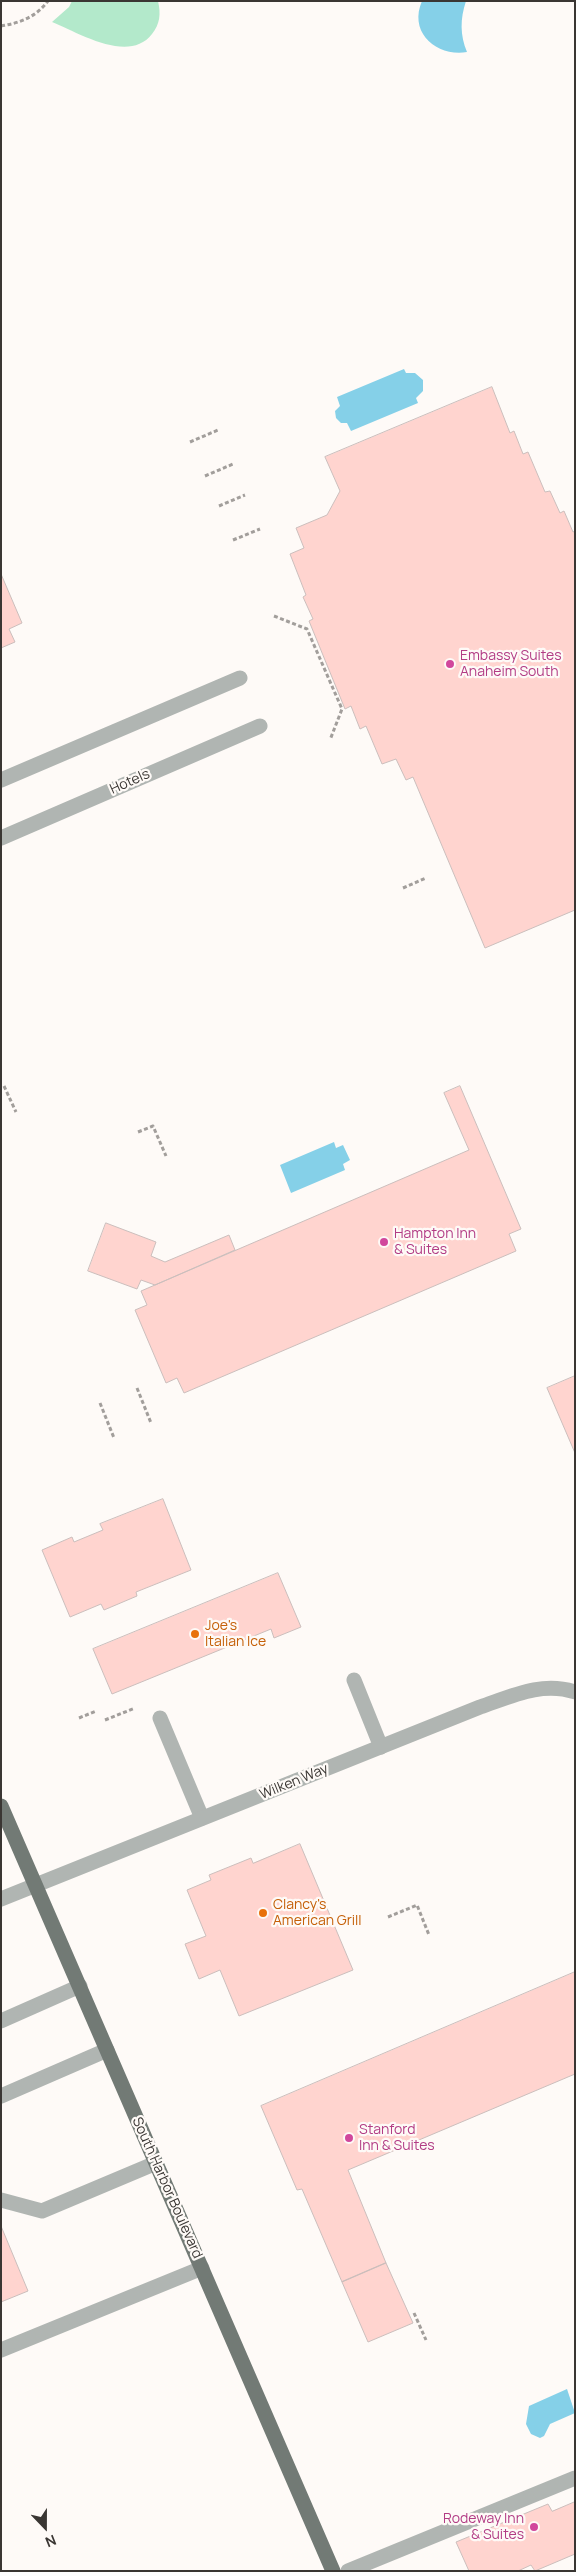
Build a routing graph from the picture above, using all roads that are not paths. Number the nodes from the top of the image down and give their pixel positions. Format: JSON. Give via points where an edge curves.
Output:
{"nodes":[{"id":1,"x":240,"y":678,"type":"dead end"},
{"id":2,"x":260,"y":726,"type":"dead end"},
{"id":3,"x":1,"y":780,"type":"edge"},
{"id":4,"x":1,"y":838,"type":"edge"},
{"id":5,"x":354,"y":1680,"type":"dead end"},
{"id":6,"x":575,"y":1692,"type":"edge"},
{"id":7,"x":160,"y":1718,"type":"dead end"},
{"id":8,"x":382,"y":1746,"type":"junction"},
{"id":9,"x":1,"y":1806,"type":"edge"},
{"id":10,"x":202,"y":1818,"type":"junction"},
{"id":11,"x":36,"y":1885,"type":"junction"},
{"id":12,"x":1,"y":1899,"type":"edge"},
{"id":13,"x":80,"y":1986,"type":"junction"},
{"id":14,"x":1,"y":2021,"type":"edge"},
{"id":15,"x":107,"y":2050,"type":"junction"},
{"id":16,"x":1,"y":2096,"type":"edge"},
{"id":17,"x":156,"y":2163,"type":"junction"},
{"id":18,"x":1,"y":2200,"type":"edge"},
{"id":19,"x":202,"y":2268,"type":"junction"},
{"id":20,"x":1,"y":2350,"type":"edge"},
{"id":21,"x":575,"y":2478,"type":"edge"},
{"id":22,"x":333,"y":2571,"type":"edge"},
{"id":23,"x":348,"y":2571,"type":"edge"}],
"edges":[{"from":1,"to":3,"type":"street"},
{"from":2,"to":4,"type":"street","name":"Hotels"},
{"from":5,"to":8,"type":"street"},
{"from":6,"to":8,"type":"street","name":"Wilken Way","via":[[553,1687],[535,1688]]},
{"from":7,"to":10,"type":"street"},
{"from":8,"to":10,"type":"street","name":"Wilken Way"},
{"from":9,"to":11,"type":"main road","name":"South Harbor Boulevard"},
{"from":10,"to":11,"type":"street","name":"Wilken Way"},
{"from":11,"to":12,"type":"street","name":"Wilken Way"},
{"from":11,"to":13,"type":"main road","name":"South Harbor Boulevard"},
{"from":13,"to":14,"type":"street"},
{"from":13,"to":15,"type":"main road","name":"South Harbor Boulevard"},
{"from":15,"to":16,"type":"street"},
{"from":15,"to":17,"type":"main road","name":"South Harbor Boulevard"},
{"from":17,"to":18,"type":"street","via":[[42,2211]]},
{"from":17,"to":19,"type":"main road","name":"South Harbor Boulevard"},
{"from":19,"to":20,"type":"street"},
{"from":19,"to":22,"type":"main road","name":"South Harbor Boulevard"},
{"from":21,"to":23,"type":"street"}]}
